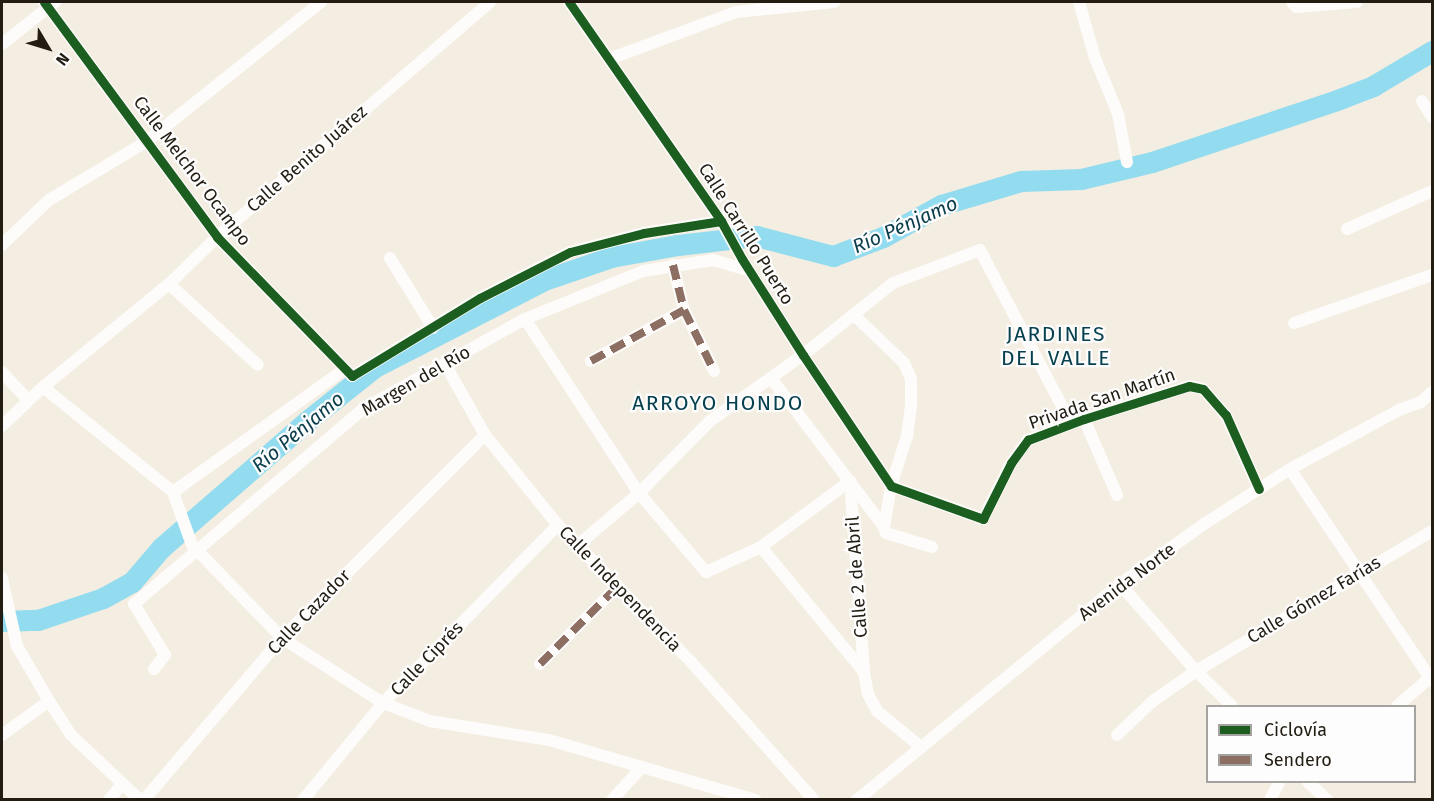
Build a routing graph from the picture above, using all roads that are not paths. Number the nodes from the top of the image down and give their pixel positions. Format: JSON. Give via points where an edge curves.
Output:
{"nodes":[{"id":1,"x":321,"y":2,"type":"edge"},
{"id":2,"x":490,"y":2,"type":"edge"},
{"id":3,"x":569,"y":2,"type":"edge"},
{"id":4,"x":834,"y":2,"type":"edge"},
{"id":5,"x":1079,"y":2,"type":"edge"},
{"id":6,"x":1292,"y":2,"type":"edge"},
{"id":7,"x":1357,"y":2,"type":"edge"},
{"id":8,"x":49,"y":3,"type":"edge"},
{"id":9,"x":2,"y":44,"type":"edge"},
{"id":10,"x":609,"y":59,"type":"junction"},
{"id":11,"x":1422,"y":101,"type":"dead end"},
{"id":12,"x":1432,"y":117,"type":"edge"},
{"id":13,"x":147,"y":141,"type":"junction"},
{"id":14,"x":1127,"y":162,"type":"dead end"},
{"id":15,"x":1432,"y":191,"type":"edge"},
{"id":16,"x":721,"y":221,"type":"junction"},
{"id":17,"x":1347,"y":229,"type":"dead end"},
{"id":18,"x":217,"y":237,"type":"junction"},
{"id":19,"x":2,"y":244,"type":"edge"},
{"id":20,"x":390,"y":258,"type":"dead end"},
{"id":21,"x":673,"y":264,"type":"junction"},
{"id":22,"x":745,"y":264,"type":"junction"},
{"id":23,"x":1432,"y":275,"type":"edge"},
{"id":24,"x":169,"y":284,"type":"junction"},
{"id":25,"x":684,"y":310,"type":"junction"},
{"id":26,"x":854,"y":315,"type":"junction"},
{"id":27,"x":525,"y":319,"type":"junction"},
{"id":28,"x":1294,"y":323,"type":"dead end"},
{"id":29,"x":433,"y":328,"type":"junction"},
{"id":30,"x":803,"y":355,"type":"junction"},
{"id":31,"x":591,"y":362,"type":"dead end"},
{"id":32,"x":445,"y":364,"type":"junction"},
{"id":33,"x":258,"y":365,"type":"dead end"},
{"id":34,"x":714,"y":371,"type":"dead end"},
{"id":35,"x":2,"y":372,"type":"edge"},
{"id":36,"x":348,"y":372,"type":"junction"},
{"id":37,"x":771,"y":378,"type":"junction"},
{"id":38,"x":43,"y":387,"type":"junction"},
{"id":39,"x":1432,"y":392,"type":"edge"},
{"id":40,"x":28,"y":400,"type":"junction"},
{"id":41,"x":1427,"y":402,"type":"edge"},
{"id":42,"x":1084,"y":419,"type":"junction"},
{"id":43,"x":1071,"y":423,"type":"junction"},
{"id":44,"x":2,"y":426,"type":"edge"},
{"id":45,"x":485,"y":435,"type":"junction"},
{"id":46,"x":1290,"y":469,"type":"junction"},
{"id":47,"x":850,"y":481,"type":"junction"},
{"id":48,"x":891,"y":486,"type":"junction"},
{"id":49,"x":1258,"y":489,"type":"junction"},
{"id":50,"x":173,"y":492,"type":"junction"},
{"id":51,"x":639,"y":493,"type":"junction"},
{"id":52,"x":1117,"y":495,"type":"dead end"},
{"id":53,"x":558,"y":525,"type":"junction"},
{"id":54,"x":885,"y":530,"type":"junction"},
{"id":55,"x":1432,"y":531,"type":"edge"},
{"id":56,"x":578,"y":545,"type":"junction"},
{"id":57,"x":194,"y":547,"type":"junction"},
{"id":58,"x":761,"y":547,"type":"junction"},
{"id":59,"x":932,"y":547,"type":"dead end"},
{"id":60,"x":1362,"y":572,"type":"junction"},
{"id":61,"x":2,"y":578,"type":"edge"},
{"id":62,"x":1120,"y":584,"type":"junction"},
{"id":63,"x":618,"y":586,"type":"junction"},
{"id":64,"x":282,"y":638,"type":"junction"},
{"id":65,"x":540,"y":664,"type":"dead end"},
{"id":66,"x":154,"y":669,"type":"dead end"},
{"id":67,"x":1196,"y":671,"type":"junction"},
{"id":68,"x":864,"y":672,"type":"junction"},
{"id":69,"x":1432,"y":678,"type":"edge"},
{"id":70,"x":49,"y":701,"type":"junction"},
{"id":71,"x":383,"y":703,"type":"junction"},
{"id":72,"x":1231,"y":705,"type":"edge"},
{"id":73,"x":1398,"y":705,"type":"edge"},
{"id":74,"x":2,"y":735,"type":"edge"},
{"id":75,"x":1117,"y":735,"type":"dead end"},
{"id":76,"x":921,"y":747,"type":"junction"},
{"id":77,"x":642,"y":768,"type":"junction"},
{"id":78,"x":1278,"y":783,"type":"edge"},
{"id":79,"x":1310,"y":783,"type":"edge"},
{"id":80,"x":122,"y":784,"type":"junction"},
{"id":81,"x":109,"y":800,"type":"edge"},
{"id":82,"x":142,"y":800,"type":"edge"},
{"id":83,"x":303,"y":800,"type":"edge"},
{"id":84,"x":612,"y":800,"type":"edge"},
{"id":85,"x":755,"y":800,"type":"edge"},
{"id":86,"x":814,"y":800,"type":"edge"},
{"id":87,"x":857,"y":800,"type":"edge"},
{"id":88,"x":1270,"y":800,"type":"edge"},
{"id":89,"x":1327,"y":800,"type":"edge"}],
"edges":[{"from":1,"to":13,"type":"street"},
{"from":2,"to":18,"type":"street","name":"Calle Benito Juárez"},
{"from":3,"to":10,"type":"street","name":"Calle Carrillo Puerto"},
{"from":4,"to":10,"type":"street","via":[[736,12]]},
{"from":5,"to":14,"type":"street","via":[[1095,58],[1118,114]]},
{"from":6,"to":7,"type":"street","via":[[1296,7]]},
{"from":8,"to":9,"type":"street"},
{"from":8,"to":13,"type":"street","name":"Calle Melchor Ocampo"},
{"from":10,"to":16,"type":"street","name":"Calle Carrillo Puerto"},
{"from":11,"to":12,"type":"street"},
{"from":13,"to":18,"type":"street","name":"Calle Melchor Ocampo"},
{"from":13,"to":19,"type":"street","via":[[49,200]]},
{"from":15,"to":17,"type":"street"},
{"from":16,"to":22,"type":"street","name":"Calle Carrillo Puerto"},
{"from":16,"to":29,"type":"street","via":[[644,233],[570,252],[480,298]]},
{"from":18,"to":24,"type":"street","name":"Calle Benito Juárez"},
{"from":18,"to":36,"type":"street","name":"Calle Melchor Ocampo"},
{"from":20,"to":29,"type":"street"},
{"from":21,"to":22,"type":"street","name":"Margen del Río","via":[[713,260]]},
{"from":21,"to":25,"type":"street"},
{"from":21,"to":27,"type":"street","name":"Margen del Río","via":[[643,271]]},
{"from":22,"to":30,"type":"street","name":"Calle Carrillo Puerto"},
{"from":23,"to":28,"type":"street"},
{"from":24,"to":33,"type":"street"},
{"from":24,"to":38,"type":"street","name":"Calle Benito Juárez"},
{"from":25,"to":31,"type":"street"},
{"from":25,"to":34,"type":"street"},
{"from":26,"to":30,"type":"street"},
{"from":26,"to":43,"type":"street","via":[[893,283],[980,250]]},
{"from":26,"to":48,"type":"street","via":[[904,363],[910,379],[907,436]]},
{"from":27,"to":32,"type":"street","name":"Margen del Río"},
{"from":27,"to":51,"type":"street"},
{"from":29,"to":36,"type":"street"},
{"from":30,"to":37,"type":"street"},
{"from":30,"to":48,"type":"street","name":"Calle Carrillo Puerto"},
{"from":32,"to":45,"type":"street","name":"Calle Independencia"},
{"from":32,"to":57,"type":"street","name":"Margen del Río","via":[[363,409]]},
{"from":35,"to":40,"type":"street"},
{"from":36,"to":50,"type":"street"},
{"from":37,"to":47,"type":"street","name":"Calle 2 de Abril"},
{"from":37,"to":51,"type":"street","via":[[710,421]]},
{"from":38,"to":40,"type":"street","name":"Calle Benito Juárez"},
{"from":38,"to":50,"type":"street"},
{"from":39,"to":41,"type":"street","name":"Avenida Norte"},
{"from":40,"to":44,"type":"street","name":"Calle Benito Juárez"},
{"from":41,"to":46,"type":"street","name":"Avenida Norte","via":[[1399,410]]},
{"from":42,"to":43,"type":"street","name":"Privada San Martín"},
{"from":42,"to":49,"type":"street","name":"Privada San Martín","via":[[1189,386],[1203,389],[1226,415]]},
{"from":42,"to":52,"type":"street"},
{"from":43,"to":48,"type":"street","name":"Privada San Martín","via":[[1028,441],[1011,463],[984,519]]},
{"from":45,"to":53,"type":"street","name":"Calle Independencia"},
{"from":45,"to":64,"type":"street","name":"Calle Cazador"},
{"from":46,"to":49,"type":"street","name":"Avenida Norte"},
{"from":46,"to":60,"type":"street"},
{"from":47,"to":54,"type":"street","name":"Calle 2 de Abril"},
{"from":47,"to":58,"type":"street"},
{"from":47,"to":68,"type":"street","name":"Calle 2 de Abril"},
{"from":48,"to":54,"type":"street"},
{"from":49,"to":62,"type":"street","name":"Avenida Norte"},
{"from":50,"to":57,"type":"street"},
{"from":51,"to":56,"type":"street"},
{"from":51,"to":58,"type":"street","via":[[706,572]]},
{"from":53,"to":56,"type":"street","name":"Calle Independencia"},
{"from":53,"to":71,"type":"street","name":"Calle Ciprés"},
{"from":54,"to":59,"type":"street"},
{"from":55,"to":60,"type":"street","name":"Calle Gómez Farías"},
{"from":56,"to":63,"type":"street","name":"Calle Independencia"},
{"from":57,"to":64,"type":"street"},
{"from":57,"to":66,"type":"street","name":"Margen del Río","via":[[134,604],[165,655]]},
{"from":58,"to":68,"type":"street"},
{"from":60,"to":67,"type":"street","name":"Calle Gómez Farías"},
{"from":60,"to":69,"type":"street"},
{"from":61,"to":70,"type":"street","via":[[17,646]]},
{"from":62,"to":67,"type":"street"},
{"from":62,"to":76,"type":"street","name":"Avenida Norte"},
{"from":63,"to":65,"type":"street"},
{"from":63,"to":86,"type":"street","name":"Calle Independencia"},
{"from":64,"to":71,"type":"street"},
{"from":64,"to":82,"type":"street","name":"Calle Cazador"},
{"from":67,"to":72,"type":"street"},
{"from":67,"to":75,"type":"street","name":"Calle Gómez Farías","via":[[1153,701]]},
{"from":68,"to":76,"type":"street","via":[[868,694],[877,711]]},
{"from":69,"to":73,"type":"street"},
{"from":70,"to":74,"type":"street"},
{"from":70,"to":80,"type":"street","via":[[71,735]]},
{"from":71,"to":77,"type":"street","via":[[430,721],[549,740]]},
{"from":71,"to":83,"type":"street","name":"Calle Ciprés"},
{"from":76,"to":87,"type":"street","name":"Avenida Norte"},
{"from":77,"to":84,"type":"street"},
{"from":77,"to":85,"type":"street"},
{"from":78,"to":88,"type":"street"},
{"from":79,"to":89,"type":"street"},
{"from":80,"to":81,"type":"street"},
{"from":80,"to":82,"type":"street"}]}
